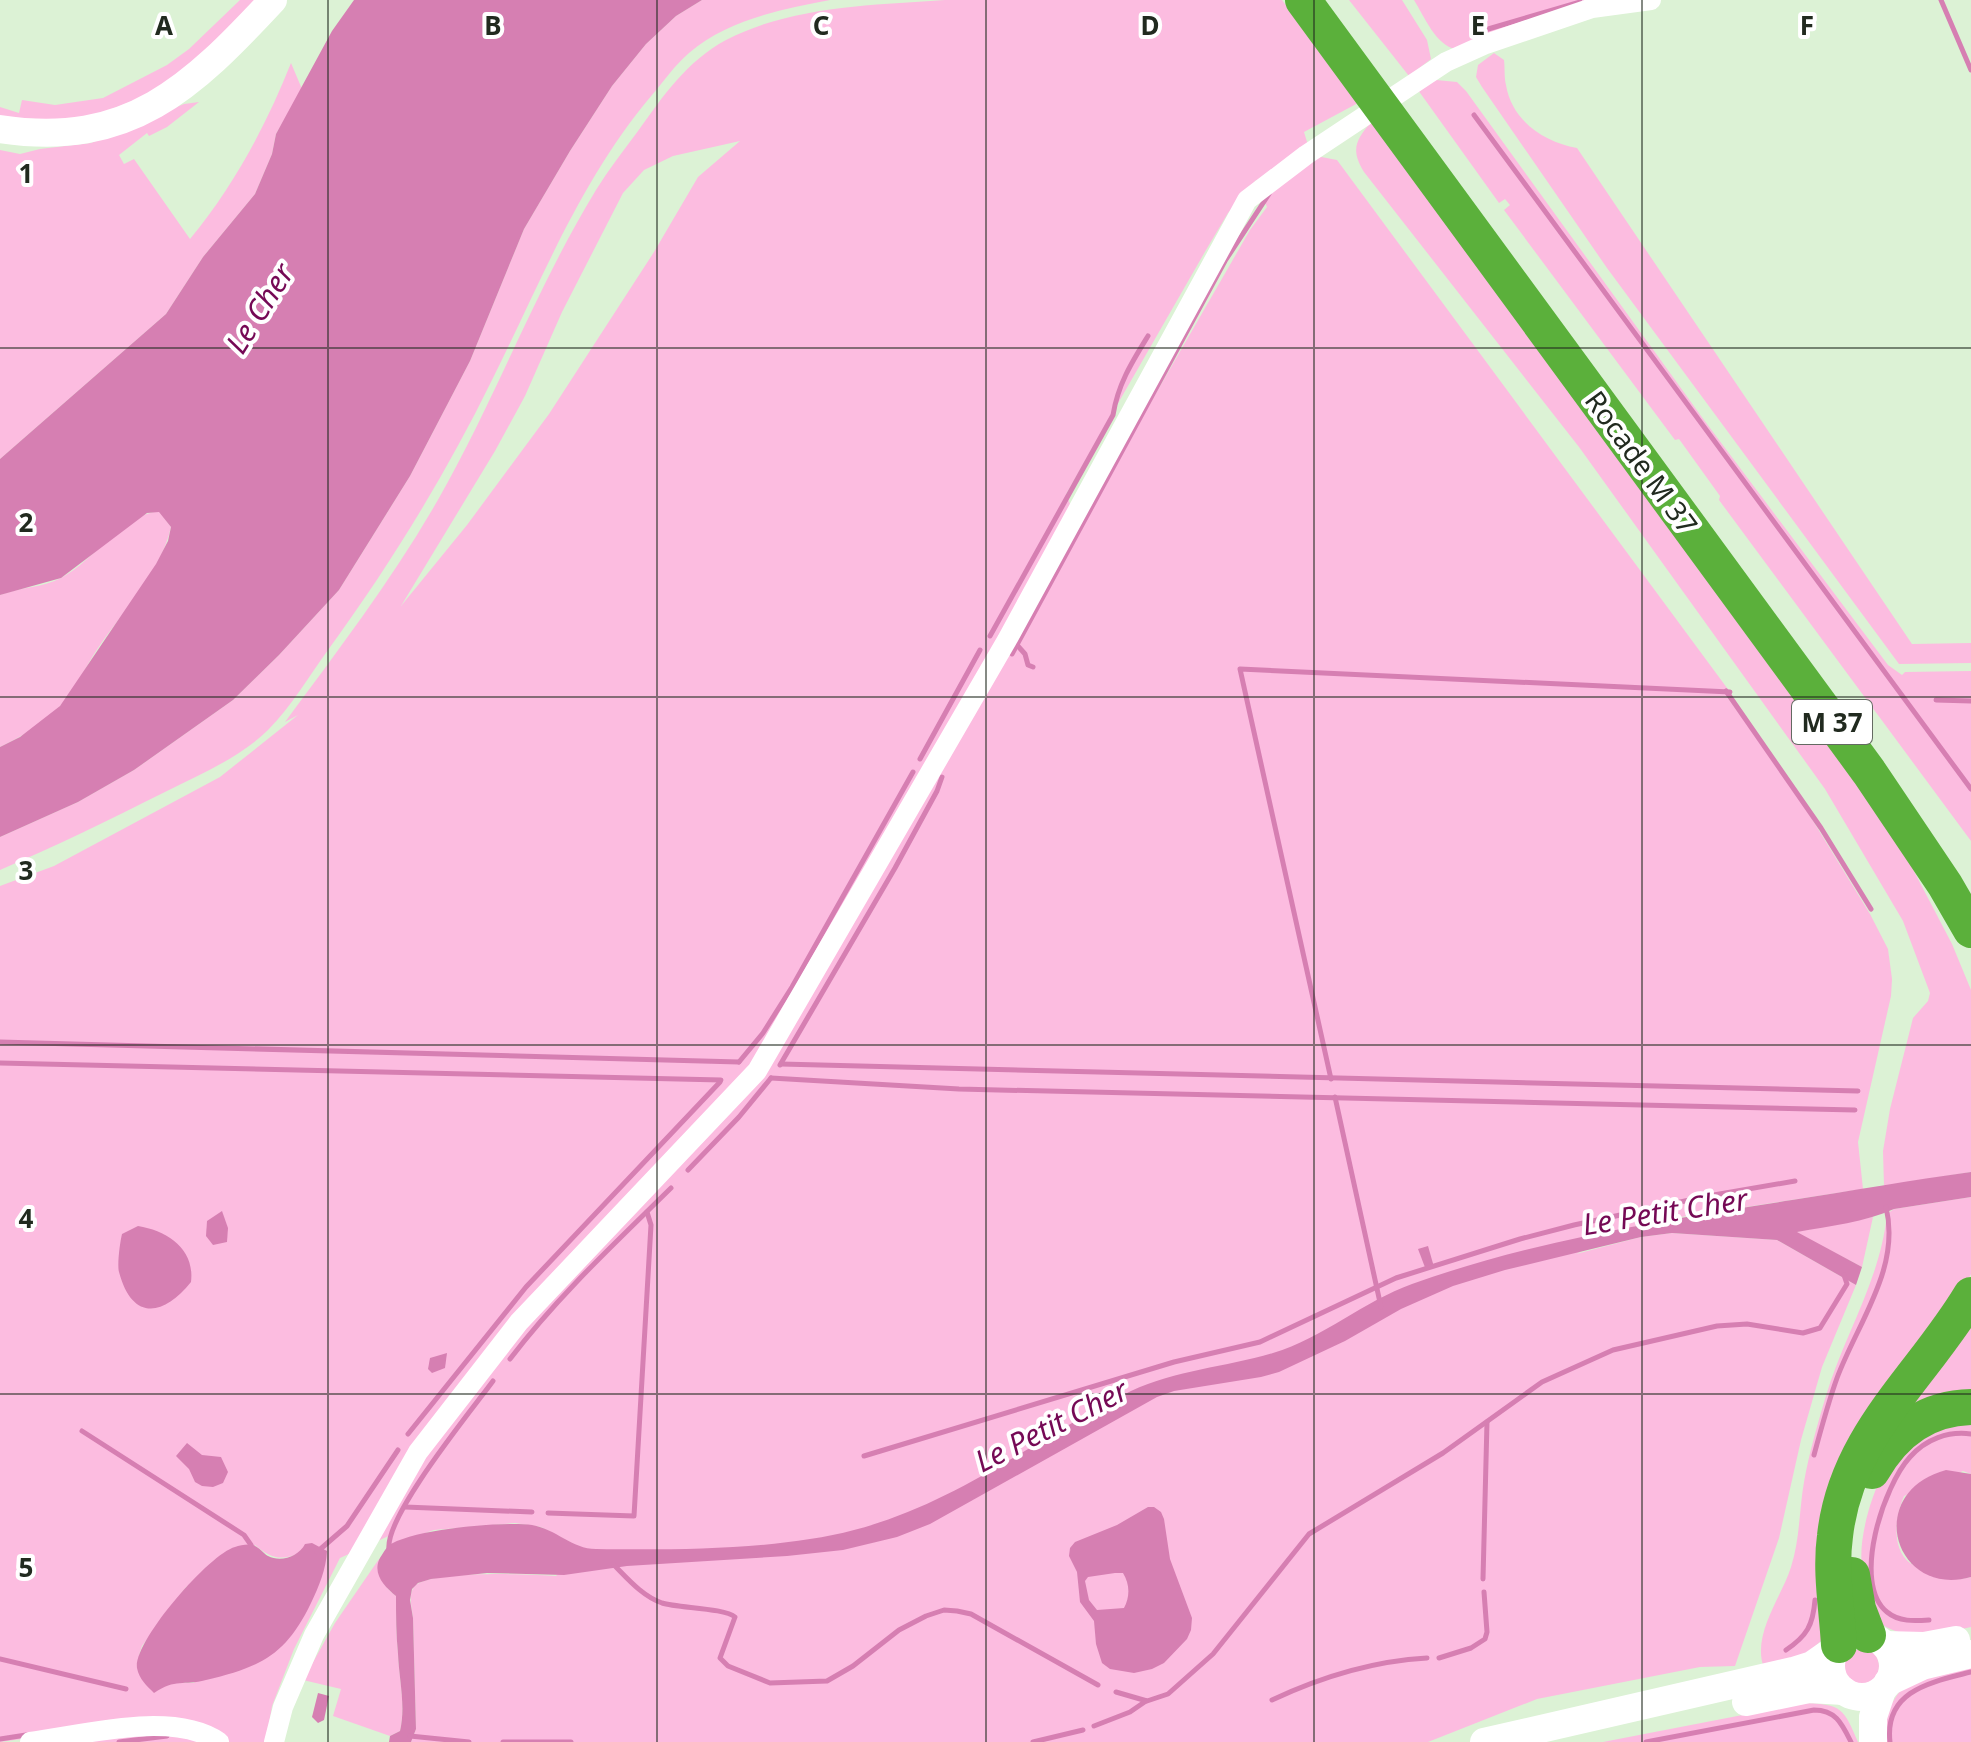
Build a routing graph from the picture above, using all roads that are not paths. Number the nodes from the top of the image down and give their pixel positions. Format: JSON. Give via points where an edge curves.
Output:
{"nodes":[{"id":1,"x":273,"y":0,"type":"edge"},
{"id":2,"x":1651,"y":0,"type":"edge"},
{"id":3,"x":1320,"y":4,"type":"edge"},
{"id":4,"x":0,"y":129,"type":"edge"},
{"id":5,"x":1693,"y":512,"type":"junction"},
{"id":6,"x":1971,"y":884,"type":"edge"},
{"id":7,"x":1971,"y":931,"type":"edge"},
{"id":8,"x":1971,"y":1295,"type":"edge"},
{"id":9,"x":1971,"y":1407,"type":"edge"},
{"id":10,"x":1971,"y":1637,"type":"edge"},
{"id":11,"x":1857,"y":1644,"type":"junction"},
{"id":12,"x":1971,"y":1654,"type":"edge"},
{"id":13,"x":1885,"y":1686,"type":"junction"},
{"id":14,"x":1847,"y":1693,"type":"junction"},
{"id":15,"x":1872,"y":1738,"type":"edge"},
{"id":16,"x":30,"y":1742,"type":"edge"},
{"id":17,"x":219,"y":1742,"type":"edge"},
{"id":18,"x":274,"y":1742,"type":"edge"},
{"id":19,"x":1484,"y":1742,"type":"edge"},
{"id":20,"x":1549,"y":1742,"type":"edge"}],
"edges":[{"from":1,"to":4,"type":"main road","via":[[190,83],[136,115],[77,132]]},
{"from":2,"to":18,"type":"street","via":[[1592,8],[1446,62],[1247,200],[1007,640],[757,1071],[519,1322],[418,1452],[314,1635]]},
{"from":3,"to":5,"type":"highway","name":"Rocade M 37","number":"M 37"},
{"from":5,"to":6,"type":"highway","name":"Rocade M 37","number":"M 37","via":[[1901,778]]},
{"from":5,"to":7,"type":"highway","name":"Rocade M 37","number":"M 37"},
{"from":8,"to":11,"type":"highway","via":[[1875,1425],[1846,1483],[1834,1538]]},
{"from":9,"to":11,"type":"highway","via":[[1918,1420],[1889,1444],[1873,1470],[1852,1552]]},
{"from":10,"to":11,"type":"main road","via":[[1924,1646]]},
{"from":11,"to":13,"type":"main road","via":[[1892,1659],[1892,1675]]},
{"from":11,"to":14,"type":"main road","via":[[1831,1667]]},
{"from":11,"to":19,"type":"main road","via":[[1793,1671]]},
{"from":12,"to":13,"type":"main road","via":[[1922,1666]]},
{"from":13,"to":14,"type":"main road","via":[[1863,1697]]},
{"from":13,"to":15,"type":"main road","via":[[1874,1708]]},
{"from":14,"to":15,"type":"main road"},
{"from":14,"to":20,"type":"main road","via":[[1809,1689]]},
{"from":16,"to":17,"type":"street","via":[[157,1725],[201,1732]]}]}
